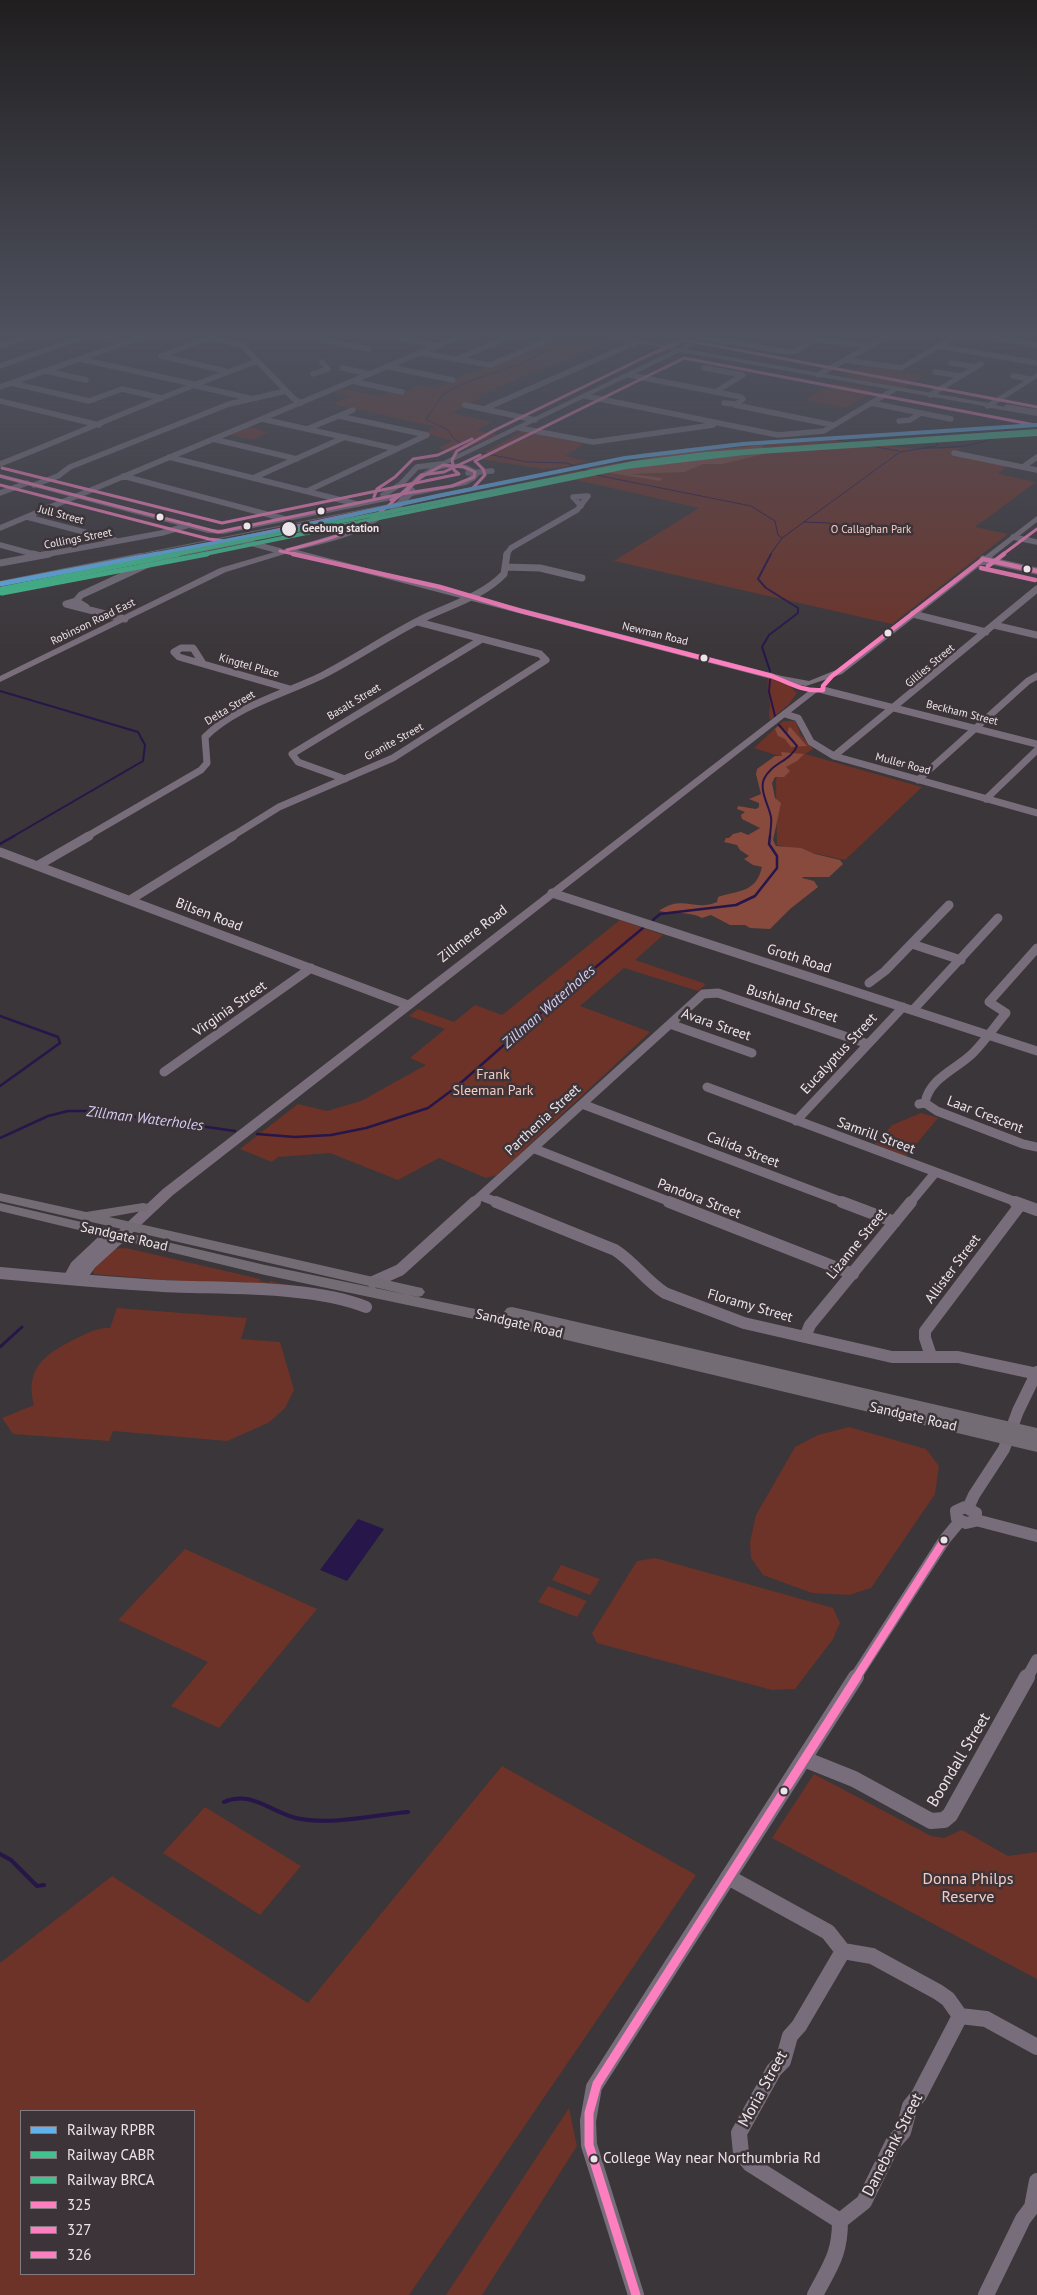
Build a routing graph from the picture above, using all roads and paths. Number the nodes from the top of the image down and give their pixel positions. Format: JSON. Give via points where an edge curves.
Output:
{"nodes":[{"id":1,"x":51,"y":444,"type":"edge"},
{"id":2,"x":129,"y":444,"type":"edge"},
{"id":3,"x":201,"y":444,"type":"edge"},
{"id":4,"x":236,"y":444,"type":"edge"},
{"id":5,"x":328,"y":444,"type":"edge"},
{"id":6,"x":375,"y":444,"type":"edge"},
{"id":7,"x":407,"y":444,"type":"edge"},
{"id":8,"x":487,"y":444,"type":"edge"},
{"id":9,"x":490,"y":444,"type":"edge"},
{"id":10,"x":397,"y":449,"type":"junction"},
{"id":11,"x":954,"y":453,"type":"dead end"},
{"id":12,"x":1037,"y":457,"type":"edge"},
{"id":13,"x":169,"y":458,"type":"junction"},
{"id":14,"x":297,"y":458,"type":"junction"},
{"id":15,"x":462,"y":463,"type":"junction"},
{"id":16,"x":0,"y":464,"type":"edge"},
{"id":17,"x":443,"y":466,"type":"junction"},
{"id":18,"x":1023,"y":467,"type":"junction"},
{"id":19,"x":1037,"y":470,"type":"edge"},
{"id":20,"x":492,"y":471,"type":"dead end"},
{"id":21,"x":471,"y":473,"type":"junction"},
{"id":22,"x":0,"y":476,"type":"edge"},
{"id":23,"x":124,"y":476,"type":"junction"},
{"id":24,"x":253,"y":478,"type":"junction"},
{"id":25,"x":31,"y":484,"type":"junction"},
{"id":26,"x":307,"y":491,"type":"junction"},
{"id":27,"x":0,"y":493,"type":"edge"},
{"id":28,"x":76,"y":496,"type":"junction"},
{"id":29,"x":384,"y":498,"type":"junction"},
{"id":30,"x":357,"y":504,"type":"junction"},
{"id":31,"x":581,"y":506,"type":"dead end"},
{"id":32,"x":27,"y":516,"type":"junction"},
{"id":33,"x":285,"y":518,"type":"junction"},
{"id":34,"x":1037,"y":518,"type":"edge"},
{"id":35,"x":189,"y":525,"type":"junction"},
{"id":36,"x":0,"y":528,"type":"edge"},
{"id":37,"x":1013,"y":537,"type":"junction"},
{"id":38,"x":118,"y":541,"type":"junction"},
{"id":39,"x":1037,"y":542,"type":"edge"},
{"id":40,"x":0,"y":545,"type":"edge"},
{"id":41,"x":320,"y":546,"type":"junction"},
{"id":42,"x":288,"y":552,"type":"junction"},
{"id":43,"x":309,"y":555,"type":"junction"},
{"id":44,"x":41,"y":556,"type":"junction"},
{"id":45,"x":322,"y":560,"type":"junction"},
{"id":46,"x":981,"y":561,"type":"junction"},
{"id":47,"x":999,"y":562,"type":"joint"},
{"id":48,"x":0,"y":563,"type":"edge"},
{"id":49,"x":506,"y":567,"type":"junction"},
{"id":50,"x":1037,"y":571,"type":"edge"},
{"id":51,"x":582,"y":578,"type":"dead end"},
{"id":52,"x":1037,"y":589,"type":"edge"},
{"id":53,"x":469,"y":597,"type":"junction"},
{"id":54,"x":913,"y":614,"type":"junction"},
{"id":55,"x":125,"y":619,"type":"junction"},
{"id":56,"x":418,"y":622,"type":"junction"},
{"id":57,"x":994,"y":625,"type":"junction"},
{"id":58,"x":986,"y":632,"type":"junction"},
{"id":59,"x":1037,"y":635,"type":"edge"},
{"id":60,"x":482,"y":639,"type":"junction"},
{"id":61,"x":202,"y":662,"type":"dead end"},
{"id":62,"x":1037,"y":676,"type":"edge"},
{"id":63,"x":0,"y":679,"type":"edge"},
{"id":64,"x":812,"y":687,"type":"junction"},
{"id":65,"x":290,"y":689,"type":"junction"},
{"id":66,"x":895,"y":708,"type":"junction"},
{"id":67,"x":786,"y":713,"type":"junction"},
{"id":68,"x":975,"y":728,"type":"junction"},
{"id":69,"x":1037,"y":744,"type":"edge"},
{"id":70,"x":1037,"y":750,"type":"edge"},
{"id":71,"x":834,"y":756,"type":"junction"},
{"id":72,"x":345,"y":779,"type":"junction"},
{"id":73,"x":918,"y":780,"type":"junction"},
{"id":74,"x":986,"y":799,"type":"junction"},
{"id":75,"x":1037,"y":813,"type":"edge"},
{"id":76,"x":0,"y":852,"type":"edge"},
{"id":77,"x":37,"y":866,"type":"junction"},
{"id":78,"x":552,"y":893,"type":"junction"},
{"id":79,"x":130,"y":900,"type":"junction"},
{"id":80,"x":949,"y":905,"type":"dead end"},
{"id":81,"x":998,"y":918,"type":"dead end"},
{"id":82,"x":912,"y":944,"type":"junction"},
{"id":83,"x":1037,"y":948,"type":"edge"},
{"id":84,"x":961,"y":960,"type":"junction"},
{"id":85,"x":311,"y":968,"type":"junction"},
{"id":86,"x":869,"y":983,"type":"dead end"},
{"id":87,"x":707,"y":993,"type":"joint"},
{"id":88,"x":408,"y":1005,"type":"junction"},
{"id":89,"x":903,"y":1007,"type":"junction"},
{"id":90,"x":913,"y":1010,"type":"junction"},
{"id":91,"x":670,"y":1024,"type":"junction"},
{"id":92,"x":987,"y":1035,"type":"junction"},
{"id":93,"x":868,"y":1044,"type":"junction"},
{"id":94,"x":1037,"y":1051,"type":"edge"},
{"id":95,"x":752,"y":1053,"type":"dead end"},
{"id":96,"x":164,"y":1072,"type":"dead end"},
{"id":97,"x":707,"y":1087,"type":"dead end"},
{"id":98,"x":582,"y":1104,"type":"junction"},
{"id":99,"x":796,"y":1121,"type":"junction"},
{"id":100,"x":1037,"y":1147,"type":"edge"},
{"id":101,"x":535,"y":1149,"type":"junction"},
{"id":102,"x":935,"y":1172,"type":"junction"},
{"id":103,"x":168,"y":1192,"type":"junction"},
{"id":104,"x":481,"y":1196,"type":"junction"},
{"id":105,"x":0,"y":1197,"type":"edge"},
{"id":106,"x":1021,"y":1204,"type":"junction"},
{"id":107,"x":0,"y":1207,"type":"edge"},
{"id":108,"x":143,"y":1207,"type":"junction"},
{"id":109,"x":1037,"y":1210,"type":"edge"},
{"id":110,"x":86,"y":1217,"type":"junction"},
{"id":111,"x":894,"y":1222,"type":"junction"},
{"id":112,"x":120,"y":1230,"type":"junction"},
{"id":113,"x":400,"y":1270,"type":"junction"},
{"id":114,"x":0,"y":1273,"type":"edge"},
{"id":115,"x":852,"y":1274,"type":"junction"},
{"id":116,"x":74,"y":1280,"type":"junction"},
{"id":117,"x":372,"y":1282,"type":"junction"},
{"id":118,"x":402,"y":1289,"type":"junction"},
{"id":119,"x":366,"y":1306,"type":"dead end"},
{"id":120,"x":805,"y":1337,"type":"junction"},
{"id":121,"x":931,"y":1356,"type":"junction"},
{"id":122,"x":1037,"y":1373,"type":"edge"},
{"id":123,"x":1011,"y":1434,"type":"junction"},
{"id":124,"x":1037,"y":1434,"type":"edge"},
{"id":125,"x":1037,"y":1446,"type":"edge"},
{"id":126,"x":968,"y":1508,"type":"junction"},
{"id":127,"x":976,"y":1520,"type":"junction"},
{"id":128,"x":960,"y":1521,"type":"junction"},
{"id":129,"x":1037,"y":1536,"type":"edge"},
{"id":130,"x":1037,"y":1660,"type":"edge"},
{"id":131,"x":804,"y":1759,"type":"junction"},
{"id":132,"x":728,"y":1876,"type":"junction"},
{"id":133,"x":843,"y":1950,"type":"junction"},
{"id":134,"x":960,"y":2016,"type":"junction"},
{"id":135,"x":1037,"y":2047,"type":"edge"},
{"id":136,"x":1037,"y":2180,"type":"edge"},
{"id":137,"x":840,"y":2221,"type":"junction"},
{"id":138,"x":636,"y":2295,"type":"edge"},
{"id":139,"x":815,"y":2295,"type":"edge"},
{"id":140,"x":986,"y":2295,"type":"edge"}],
"edges":[{"from":1,"to":16,"type":"street"},
{"from":2,"to":25,"type":"street"},
{"from":3,"to":13,"type":"street"},
{"from":4,"to":14,"type":"street"},
{"from":5,"to":14,"type":"street"},
{"from":6,"to":10,"type":"street"},
{"from":7,"to":10,"type":"street"},
{"from":8,"to":17,"type":"main road"},
{"from":9,"to":15,"type":"main road"},
{"from":10,"to":26,"type":"street"},
{"from":11,"to":18,"type":"street"},
{"from":12,"to":18,"type":"street"},
{"from":13,"to":23,"type":"street"},
{"from":13,"to":24,"type":"street"},
{"from":14,"to":24,"type":"street"},
{"from":15,"to":17,"type":"main road"},
{"from":15,"to":21,"type":"main road"},
{"from":17,"to":21,"type":"main road"},
{"from":17,"to":29,"type":"street","via":[[417,467],[402,483],[383,495]]},
{"from":17,"to":41,"type":"main road","name":"Robinson Road East","bridge":true,"via":[[412,490],[393,511],[363,531]]},
{"from":17,"to":42,"type":"main road","name":"Robinson Road East","via":[[418,478],[368,525]]},
{"from":18,"to":19,"type":"street"},
{"from":20,"to":21,"type":"street"},
{"from":21,"to":29,"type":"main road","via":[[464,479],[433,488]]},
{"from":22,"to":25,"type":"main road"},
{"from":23,"to":28,"type":"street"},
{"from":23,"to":33,"type":"street"},
{"from":24,"to":26,"type":"street"},
{"from":25,"to":27,"type":"street"},
{"from":25,"to":28,"type":"main road"},
{"from":26,"to":30,"type":"street"},
{"from":28,"to":32,"type":"street"},
{"from":28,"to":35,"type":"main road"},
{"from":29,"to":30,"type":"main road"},
{"from":30,"to":33,"type":"main road"},
{"from":31,"to":49,"type":"street","name":"Delta Street","via":[[577,512],[511,548],[505,556]]},
{"from":32,"to":36,"type":"street"},
{"from":32,"to":38,"type":"street","name":"Jull Street"},
{"from":33,"to":35,"type":"main road","via":[[218,532]]},
{"from":34,"to":37,"type":"main road","name":"Zillmere Road"},
{"from":35,"to":38,"type":"street","name":"Collings Street"},
{"from":37,"to":39,"type":"street"},
{"from":37,"to":46,"type":"main road","name":"Zillmere Road"},
{"from":38,"to":44,"type":"street","name":"Collings Street"},
{"from":40,"to":44,"type":"street"},
{"from":41,"to":42,"type":"main road","name":"Robinson Road East"},
{"from":41,"to":43,"type":"main road"},
{"from":42,"to":43,"type":"main road","name":"Newman Road"},
{"from":42,"to":45,"type":"main road","name":"Newman Road"},
{"from":42,"to":55,"type":"main road","name":"Robinson Road East","via":[[235,565]]},
{"from":42,"to":55,"type":"street","name":"Newman Road","via":[[243,541],[167,556],[66,605],[86,607]]},
{"from":43,"to":45,"type":"main road","name":"Newman Road"},
{"from":44,"to":48,"type":"street","name":"Collings Street"},
{"from":45,"to":53,"type":"main road","name":"Newman Road"},
{"from":46,"to":47,"type":"main road"},
{"from":46,"to":54,"type":"main road","name":"Zillmere Road"},
{"from":47,"to":50,"type":"street"},
{"from":49,"to":51,"type":"street","via":[[540,568]]},
{"from":49,"to":53,"type":"street","name":"Delta Street","via":[[502,578]]},
{"from":52,"to":57,"type":"street","name":"Gillies Street"},
{"from":53,"to":56,"type":"street","name":"Delta Street"},
{"from":53,"to":64,"type":"main road","name":"Newman Road"},
{"from":54,"to":58,"type":"street"},
{"from":54,"to":64,"type":"main road","name":"Zillmere Road","via":[[832,676]]},
{"from":55,"to":63,"type":"main road","name":"Robinson Road East"},
{"from":56,"to":60,"type":"street","name":"Granite Street"},
{"from":56,"to":65,"type":"street","name":"Delta Street","via":[[329,672]]},
{"from":57,"to":58,"type":"street","name":"Gillies Street"},
{"from":57,"to":59,"type":"street"},
{"from":58,"to":66,"type":"street","name":"Gillies Street"},
{"from":60,"to":72,"type":"street","name":"Basalt Street","via":[[292,754],[298,762]]},
{"from":60,"to":72,"type":"street","name":"Granite Street","via":[[540,654],[546,660],[393,758]]},
{"from":61,"to":65,"type":"street","name":"Kingtel Place"},
{"from":62,"to":68,"type":"street"},
{"from":64,"to":66,"type":"street","name":"Beckham Street"},
{"from":64,"to":67,"type":"main road","name":"Zillmere Road"},
{"from":65,"to":77,"type":"street","name":"Delta Street","via":[[208,734],[205,740],[207,763],[201,770]]},
{"from":66,"to":68,"type":"street","name":"Beckham Street"},
{"from":66,"to":71,"type":"street","name":"Gillies Street"},
{"from":67,"to":71,"type":"street","name":"Muller Road","via":[[798,718],[802,733],[808,739]]},
{"from":67,"to":78,"type":"main road","name":"Zillmere Road"},
{"from":68,"to":69,"type":"street","name":"Beckham Street"},
{"from":68,"to":73,"type":"street"},
{"from":70,"to":74,"type":"street"},
{"from":71,"to":73,"type":"street","name":"Muller Road"},
{"from":72,"to":79,"type":"street","name":"Granite Street","via":[[279,808]]},
{"from":73,"to":74,"type":"street","name":"Muller Road"},
{"from":74,"to":75,"type":"street","name":"Muller Road"},
{"from":76,"to":77,"type":"street","name":"Bilsen Road"},
{"from":77,"to":79,"type":"street","name":"Bilsen Road"},
{"from":78,"to":88,"type":"main road","name":"Zillmere Road"},
{"from":78,"to":89,"type":"street","name":"Groth Road"},
{"from":79,"to":85,"type":"street","name":"Bilsen Road"},
{"from":80,"to":82,"type":"street"},
{"from":81,"to":84,"type":"street"},
{"from":82,"to":84,"type":"street"},
{"from":82,"to":86,"type":"street"},
{"from":83,"to":92,"type":"street","name":"Laar Crescent","via":[[990,1000],[992,1005],[1006,1012]]},
{"from":84,"to":90,"type":"street"},
{"from":85,"to":88,"type":"street","name":"Bilsen Road"},
{"from":85,"to":96,"type":"street","name":"Virginia Street"},
{"from":87,"to":91,"type":"street","name":"Parthenia Street"},
{"from":87,"to":93,"type":"street","name":"Bushland Street","via":[[718,993]]},
{"from":88,"to":103,"type":"main road","name":"Zillmere Road"},
{"from":89,"to":90,"type":"street","name":"Groth Road"},
{"from":89,"to":93,"type":"street","name":"Eucalyptus Street"},
{"from":90,"to":92,"type":"street","name":"Groth Road"},
{"from":91,"to":95,"type":"street","name":"Avara Street"},
{"from":91,"to":98,"type":"street","name":"Parthenia Street"},
{"from":92,"to":94,"type":"street","name":"Groth Road"},
{"from":92,"to":100,"type":"street","name":"Laar Crescent","via":[[972,1053],[941,1078],[922,1103]]},
{"from":93,"to":99,"type":"street","name":"Eucalyptus Street"},
{"from":97,"to":99,"type":"street","name":"Samrill Street"},
{"from":98,"to":101,"type":"street","name":"Parthenia Street"},
{"from":98,"to":111,"type":"street","name":"Calida Street"},
{"from":99,"to":102,"type":"street","name":"Samrill Street"},
{"from":101,"to":104,"type":"street","name":"Parthenia Street"},
{"from":101,"to":115,"type":"street","name":"Pandora Street"},
{"from":102,"to":106,"type":"street","name":"Samrill Street"},
{"from":102,"to":111,"type":"street","name":"Lizanne Street"},
{"from":103,"to":108,"type":"main road","name":"Zillmere Road"},
{"from":103,"to":112,"type":"main road","name":"Zillmere Road"},
{"from":104,"to":113,"type":"street","name":"Parthenia Street"},
{"from":104,"to":120,"type":"street","name":"Floramy Street","via":[[615,1250],[639,1267],[656,1287],[677,1299],[744,1323]]},
{"from":105,"to":110,"type":"highway","name":"Sandgate Road"},
{"from":106,"to":109,"type":"street","name":"Samrill Street"},
{"from":106,"to":121,"type":"street","name":"Allister Street","via":[[926,1331]]},
{"from":107,"to":112,"type":"highway","name":"Sandgate Road"},
{"from":108,"to":110,"type":"highway"},
{"from":108,"to":112,"type":"main road","name":"Zillmere Road"},
{"from":110,"to":112,"type":"highway","name":"Sandgate Road"},
{"from":111,"to":115,"type":"street","name":"Lizanne Street"},
{"from":112,"to":116,"type":"street","name":"Zillmere Road"},
{"from":112,"to":117,"type":"highway","name":"Sandgate Road"},
{"from":112,"to":123,"type":"highway","name":"Sandgate Road","via":[[300,1278]]},
{"from":113,"to":117,"type":"street","name":"Parthenia Street"},
{"from":113,"to":118,"type":"street"},
{"from":114,"to":116,"type":"street"},
{"from":115,"to":120,"type":"street","name":"Lizanne Street","via":[[810,1325]]},
{"from":116,"to":119,"type":"street","via":[[316,1295],[356,1301]]},
{"from":117,"to":118,"type":"highway","name":"Sandgate Road"},
{"from":118,"to":123,"type":"highway","name":"Sandgate Road","via":[[580,1328]]},
{"from":120,"to":121,"type":"street","name":"Floramy Street","via":[[898,1358]]},
{"from":121,"to":122,"type":"street","name":"Floramy Street","via":[[958,1357]]},
{"from":122,"to":123,"type":"street","via":[[1018,1411]]},
{"from":123,"to":124,"type":"highway","name":"Sandgate Road"},
{"from":123,"to":125,"type":"highway","name":"Sandgate Road"},
{"from":123,"to":126,"type":"street"},
{"from":126,"to":127,"type":"street","via":[[976,1513]]},
{"from":126,"to":128,"type":"street","via":[[956,1511]]},
{"from":127,"to":128,"type":"street","via":[[969,1523]]},
{"from":127,"to":129,"type":"street"},
{"from":128,"to":131,"type":"street"},
{"from":130,"to":131,"type":"street","name":"Boondall Street","via":[[944,1820],[931,1821],[854,1779]]},
{"from":131,"to":132,"type":"street"},
{"from":132,"to":133,"type":"street","via":[[828,1932]]},
{"from":132,"to":138,"type":"street","via":[[599,2077],[591,2098],[588,2121],[591,2156]]},
{"from":133,"to":134,"type":"street","via":[[872,1956],[938,1992],[948,1999]]},
{"from":133,"to":137,"type":"street","name":"Moria Street","via":[[790,2036],[782,2061],[741,2127],[738,2140],[741,2153],[750,2164]]},
{"from":134,"to":135,"type":"street","via":[[986,2019]]},
{"from":134,"to":137,"type":"street","name":"Danebank Street","via":[[919,2095],[910,2106],[903,2132],[894,2143],[864,2202]]},
{"from":136,"to":140,"type":"street","via":[[1032,2207]]},
{"from":137,"to":139,"type":"street","via":[[837,2253]]}]}
